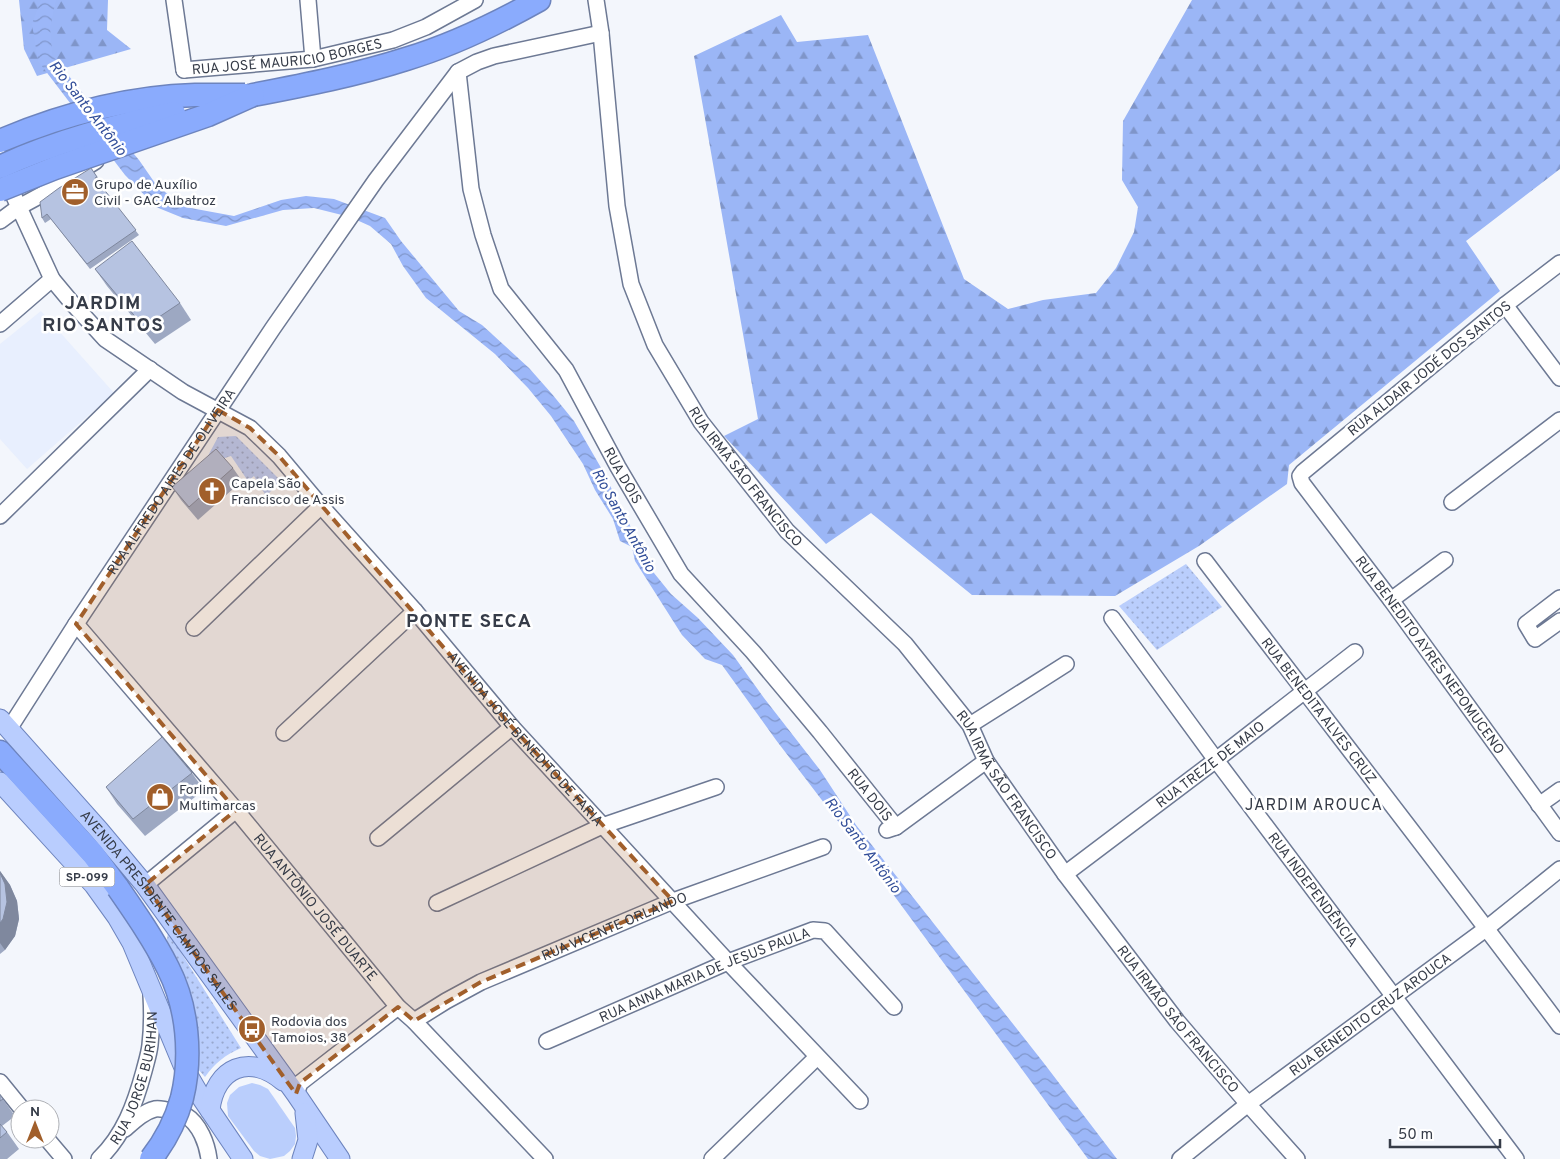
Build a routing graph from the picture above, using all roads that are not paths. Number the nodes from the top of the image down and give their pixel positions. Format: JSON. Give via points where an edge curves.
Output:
{"nodes":[{"id":1,"x":174,"y":0,"type":"edge"},
{"id":2,"x":308,"y":0,"type":"edge"},
{"id":3,"x":476,"y":0,"type":"edge"},
{"id":4,"x":539,"y":0,"type":"edge"},
{"id":5,"x":596,"y":0,"type":"edge"},
{"id":6,"x":457,"y":5,"type":"edge"},
{"id":7,"x":601,"y":33,"type":"junction"},
{"id":8,"x":313,"y":59,"type":"junction"},
{"id":9,"x":184,"y":70,"type":"junction"},
{"id":10,"x":458,"y":72,"type":"junction"},
{"id":11,"x":253,"y":95,"type":"junction"},
{"id":12,"x":0,"y":141,"type":"edge"},
{"id":13,"x":0,"y":165,"type":"edge"},
{"id":14,"x":0,"y":190,"type":"edge"},
{"id":15,"x":18,"y":207,"type":"junction"},
{"id":16,"x":0,"y":221,"type":"edge"},
{"id":17,"x":1560,"y":263,"type":"edge"},
{"id":18,"x":52,"y":279,"type":"junction"},
{"id":19,"x":1505,"y":305,"type":"junction"},
{"id":20,"x":0,"y":324,"type":"edge"},
{"id":21,"x":150,"y":369,"type":"junction"},
{"id":22,"x":1560,"y":378,"type":"edge"},
{"id":23,"x":218,"y":410,"type":"junction"},
{"id":24,"x":1560,"y":420,"type":"edge"},
{"id":25,"x":1300,"y":476,"type":"joint"},
{"id":26,"x":1452,"y":502,"type":"dead end"},
{"id":27,"x":321,"y":506,"type":"junction"},
{"id":28,"x":0,"y":516,"type":"edge"},
{"id":29,"x":1445,"y":560,"type":"dead end"},
{"id":30,"x":1205,"y":561,"type":"dead end"},
{"id":31,"x":1560,"y":598,"type":"edge"},
{"id":32,"x":1391,"y":600,"type":"junction"},
{"id":33,"x":416,"y":611,"type":"junction"},
{"id":34,"x":1112,"y":618,"type":"dead end"},
{"id":35,"x":1560,"y":621,"type":"edge"},
{"id":36,"x":76,"y":624,"type":"junction"},
{"id":37,"x":194,"y":628,"type":"dead end"},
{"id":38,"x":1355,"y":652,"type":"dead end"},
{"id":39,"x":1066,"y":664,"type":"dead end"},
{"id":40,"x":1304,"y":691,"type":"junction"},
{"id":41,"x":5,"y":724,"type":"edge"},
{"id":42,"x":970,"y":725,"type":"junction"},
{"id":43,"x":512,"y":727,"type":"junction"},
{"id":44,"x":284,"y":733,"type":"dead end"},
{"id":45,"x":0,"y":752,"type":"edge"},
{"id":46,"x":1216,"y":760,"type":"junction"},
{"id":47,"x":986,"y":761,"type":"junction"},
{"id":48,"x":0,"y":782,"type":"edge"},
{"id":49,"x":716,"y":787,"type":"dead end"},
{"id":50,"x":1560,"y":790,"type":"edge"},
{"id":51,"x":1539,"y":805,"type":"junction"},
{"id":52,"x":236,"y":810,"type":"junction"},
{"id":53,"x":602,"y":826,"type":"junction"},
{"id":54,"x":1560,"y":833,"type":"edge"},
{"id":55,"x":378,"y":838,"type":"dead end"},
{"id":56,"x":823,"y":847,"type":"dead end"},
{"id":57,"x":1560,"y":869,"type":"edge"},
{"id":58,"x":1065,"y":874,"type":"junction"},
{"id":59,"x":145,"y":885,"type":"junction"},
{"id":60,"x":673,"y":901,"type":"junction"},
{"id":61,"x":437,"y":903,"type":"dead end"},
{"id":62,"x":1487,"y":928,"type":"junction"},
{"id":63,"x":728,"y":962,"type":"junction"},
{"id":64,"x":151,"y":989,"type":"junction"},
{"id":65,"x":1395,"y":997,"type":"junction"},
{"id":66,"x":398,"y":1007,"type":"junction"},
{"id":67,"x":894,"y":1007,"type":"dead end"},
{"id":68,"x":414,"y":1021,"type":"junction"},
{"id":69,"x":1560,"y":1026,"type":"edge"},
{"id":70,"x":547,"y":1042,"type":"dead end"},
{"id":71,"x":817,"y":1057,"type":"junction"},
{"id":72,"x":0,"y":1082,"type":"edge"},
{"id":73,"x":14,"y":1099,"type":"edge"},
{"id":74,"x":300,"y":1100,"type":"junction"},
{"id":75,"x":860,"y":1101,"type":"dead end"},
{"id":76,"x":1248,"y":1104,"type":"junction"},
{"id":77,"x":210,"y":1110,"type":"junction"},
{"id":78,"x":120,"y":1133,"type":"junction"},
{"id":79,"x":56,"y":1149,"type":"edge"},
{"id":80,"x":64,"y":1159,"type":"edge"},
{"id":81,"x":99,"y":1159,"type":"edge"},
{"id":82,"x":152,"y":1159,"type":"edge"},
{"id":83,"x":209,"y":1159,"type":"edge"},
{"id":84,"x":243,"y":1159,"type":"edge"},
{"id":85,"x":302,"y":1159,"type":"edge"},
{"id":86,"x":340,"y":1159,"type":"edge"},
{"id":87,"x":544,"y":1159,"type":"edge"},
{"id":88,"x":712,"y":1159,"type":"edge"},
{"id":89,"x":1180,"y":1159,"type":"edge"},
{"id":90,"x":1297,"y":1159,"type":"edge"},
{"id":91,"x":1516,"y":1159,"type":"edge"}],
"edges":[{"from":1,"to":9,"type":"street"},
{"from":2,"to":8,"type":"street"},
{"from":3,"to":6,"type":"street"},
{"from":4,"to":11,"type":"highway","via":[[464,38],[408,59],[355,74]]},
{"from":5,"to":7,"type":"street","name":"RUA IRMÃ SÃO FRANCISCO"},
{"from":6,"to":8,"type":"street","name":"RUA JOSÉ MAURICIO BORGES","via":[[426,27],[393,40]]},
{"from":7,"to":10,"type":"street","via":[[494,56]]},
{"from":7,"to":42,"type":"street","name":"RUA IRMÃ SÃO FRANCISCO","via":[[617,206],[631,284],[655,344],[701,422],[787,531],[904,644]]},
{"from":8,"to":9,"type":"street","name":"RUA JOSÉ MAURICIO BORGES"},
{"from":9,"to":15,"type":"street","name":"RUA JOSÉ MAURICIO BORGES","bridge":true,"via":[[166,104],[139,132]]},
{"from":10,"to":23,"type":"street","name":"RUA ALFREDO AIRES DE OLIVEIRA","via":[[376,180]]},
{"from":10,"to":47,"type":"street","name":"RUA DOIS","via":[[471,189],[501,289],[566,370],[681,574],[814,725],[891,829]]},
{"from":11,"to":12,"type":"highway","bridge":true,"via":[[193,95],[122,104],[66,117]]},
{"from":11,"to":13,"type":"highway","bridge":true,"via":[[92,133]]},
{"from":11,"to":14,"type":"highway","bridge":true,"via":[[208,115]]},
{"from":13,"to":15,"type":"street","name":"AVENIDA JOSÉ BENEDITO DE FARIA"},
{"from":15,"to":16,"type":"street"},
{"from":15,"to":18,"type":"street","name":"AVENIDA JOSÉ BENEDITO DE FARIA"},
{"from":17,"to":19,"type":"street","name":"RUA ALDAIR JODÉ DOS SANTOS"},
{"from":18,"to":20,"type":"street"},
{"from":18,"to":21,"type":"street","name":"AVENIDA JOSÉ BENEDITO DE FARIA","via":[[105,339]]},
{"from":19,"to":22,"type":"street"},
{"from":19,"to":25,"type":"street","name":"RUA ALDAIR JODÉ DOS SANTOS"},
{"from":21,"to":23,"type":"street","name":"AVENIDA JOSÉ BENEDITO DE FARIA"},
{"from":21,"to":28,"type":"street"},
{"from":23,"to":27,"type":"street","name":"AVENIDA JOSÉ BENEDITO DE FARIA","via":[[250,428],[263,440]]},
{"from":23,"to":36,"type":"street","name":"RUA ALFREDO AIRES DE OLIVEIRA"},
{"from":24,"to":26,"type":"street"},
{"from":25,"to":32,"type":"street","name":"RUA BENEDITO AYRES NEPOMUCENO","via":[[1302,483]]},
{"from":27,"to":33,"type":"street","name":"AVENIDA JOSÉ BENEDITO DE FARIA"},
{"from":27,"to":37,"type":"street"},
{"from":29,"to":32,"type":"street"},
{"from":30,"to":40,"type":"street","name":"RUA BENEDITA ALVES CRUZ"},
{"from":31,"to":35,"type":"street","via":[[1526,624],[1536,639]]},
{"from":32,"to":51,"type":"street","name":"RUA BENEDITO AYRES NEPOMUCENO"},
{"from":33,"to":43,"type":"street","name":"AVENIDA JOSÉ BENEDITO DE FARIA"},
{"from":33,"to":44,"type":"street"},
{"from":34,"to":46,"type":"street","name":"RUA INDEPENDÊNCIA"},
{"from":36,"to":41,"type":"street","name":"RUA ALFREDO AIRES DE OLIVEIRA"},
{"from":36,"to":52,"type":"street","name":"RUA ANTÔNIO JOSÉ DUARTE"},
{"from":38,"to":40,"type":"street","name":"RUA TREZE DE MAIO"},
{"from":39,"to":42,"type":"street"},
{"from":40,"to":46,"type":"street","name":"RUA TREZE DE MAIO"},
{"from":40,"to":62,"type":"street","name":"RUA BENEDITA ALVES CRUZ"},
{"from":41,"to":59,"type":"main road","name":"AVENIDA PRESIDENTE CAMPOS SALES","number":"SP-099"},
{"from":42,"to":47,"type":"street","name":"RUA IRMÃ SÃO FRANCISCO"},
{"from":43,"to":53,"type":"street","name":"AVENIDA JOSÉ BENEDITO DE FARIA"},
{"from":43,"to":55,"type":"street"},
{"from":45,"to":82,"type":"highway","bridge":true,"via":[[93,854],[142,923],[169,970],[183,1011],[185,1076],[182,1099],[169,1132]]},
{"from":46,"to":58,"type":"street","name":"RUA TREZE DE MAIO"},
{"from":46,"to":65,"type":"street","name":"RUA INDEPENDÊNCIA"},
{"from":47,"to":58,"type":"street","name":"RUA IRMÃ SÃO FRANCISCO"},
{"from":48,"to":64,"type":"main road","number":"SP-099","via":[[94,885],[132,943]]},
{"from":49,"to":53,"type":"street"},
{"from":50,"to":51,"type":"street"},
{"from":51,"to":54,"type":"street","name":"RUA BENEDITO AYRES NEPOMUCENO"},
{"from":52,"to":59,"type":"street"},
{"from":52,"to":66,"type":"street","name":"RUA ANTÔNIO JOSÉ DUARTE"},
{"from":53,"to":60,"type":"street","name":"AVENIDA JOSÉ BENEDITO DE FARIA"},
{"from":53,"to":61,"type":"street"},
{"from":56,"to":60,"type":"street","name":"RUA VICENTE ORLANDO"},
{"from":57,"to":62,"type":"street","name":"RUA BENEDITO CRUZ AROUCA"},
{"from":58,"to":76,"type":"street","name":"RUA IRMÃO SÃO FRANCISCO","via":[[1177,1021]]},
{"from":59,"to":74,"type":"main road","name":"AVENIDA PRESIDENTE CAMPOS SALES","number":"SP-099"},
{"from":60,"to":63,"type":"street","name":"AVENIDA JOSÉ BENEDITO DE FARIA"},
{"from":60,"to":68,"type":"street","name":"RUA VICENTE ORLANDO","via":[[481,982]]},
{"from":62,"to":65,"type":"street","name":"RUA BENEDITO CRUZ AROUCA"},
{"from":62,"to":69,"type":"street","name":"RUA BENEDITA ALVES CRUZ"},
{"from":63,"to":67,"type":"street","name":"RUA ANNA MARIA DE JESUS PAULA","via":[[813,930],[826,931]]},
{"from":63,"to":70,"type":"street","name":"RUA ANNA MARIA DE JESUS PAULA"},
{"from":63,"to":71,"type":"street","name":"AVENIDA JOSÉ BENEDITO DE FARIA"},
{"from":64,"to":77,"type":"main road","number":"SP-099","via":[[185,1070]]},
{"from":64,"to":78,"type":"street","name":"RUA JORGE BURIHAN","via":[[150,1047],[136,1099]]},
{"from":65,"to":76,"type":"street","name":"RUA BENEDITO CRUZ AROUCA"},
{"from":65,"to":91,"type":"street","name":"RUA INDEPENDÊNCIA"},
{"from":66,"to":68,"type":"street","name":"RUA ANTÔNIO JOSÉ DUARTE"},
{"from":66,"to":74,"type":"street","via":[[300,1083]]},
{"from":68,"to":87,"type":"street","name":"RUA ANTÔNIO JOSÉ DUARTE"},
{"from":71,"to":75,"type":"street","name":"AVENIDA JOSÉ BENEDITO DE FARIA"},
{"from":71,"to":88,"type":"street"},
{"from":72,"to":73,"type":"street"},
{"from":74,"to":77,"type":"main road","number":"SP-099","via":[[267,1070],[237,1068],[227,1072],[215,1088]]},
{"from":74,"to":85,"type":"main road","number":"SP-099","via":[[308,1140]]},
{"from":74,"to":86,"type":"main road","name":"AVENIDA PRESIDENTE CAMPOS SALES","number":"SP-099"},
{"from":76,"to":89,"type":"street","name":"RUA BENEDITO CRUZ AROUCA"},
{"from":76,"to":90,"type":"street","name":"RUA IRMÃO SÃO FRANCISCO"},
{"from":77,"to":84,"type":"main road","number":"SP-099"},
{"from":78,"to":81,"type":"street","name":"RUA JORGE BURIHAN"},
{"from":78,"to":83,"type":"street","via":[[138,1117],[166,1109],[185,1115],[193,1123],[203,1136]]},
{"from":79,"to":80,"type":"street"}]}
